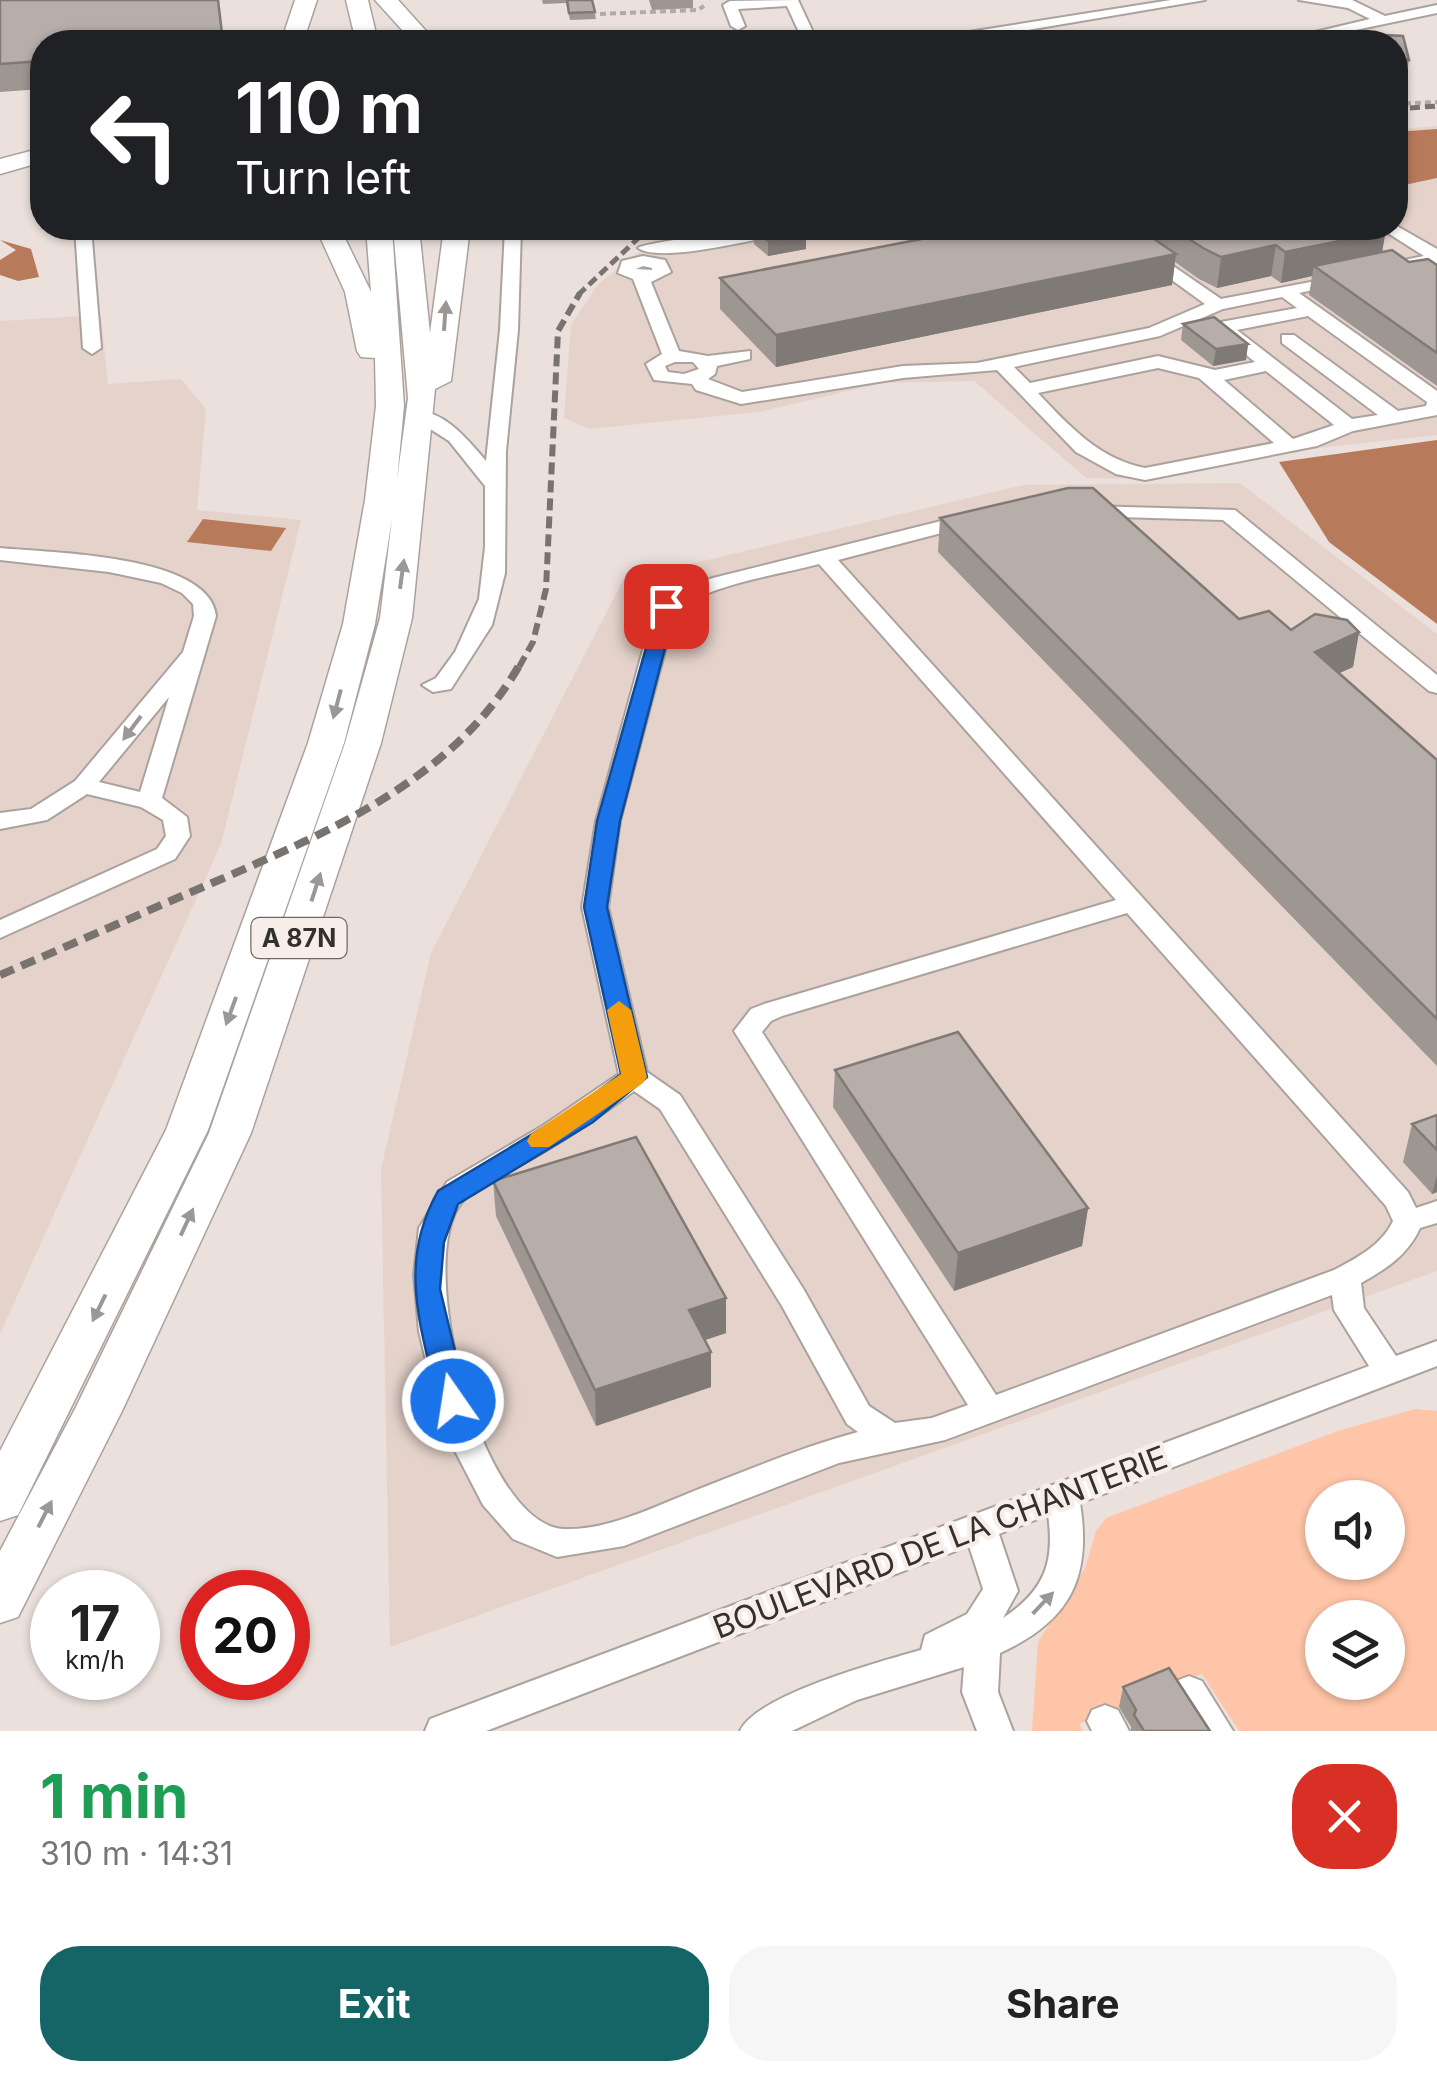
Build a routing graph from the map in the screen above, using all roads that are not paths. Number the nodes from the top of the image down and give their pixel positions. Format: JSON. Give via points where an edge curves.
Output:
{"nodes":[{"id":1,"x":306,"y":0,"type":"edge"},
{"id":2,"x":334,"y":0,"type":"edge"},
{"id":3,"x":357,"y":0,"type":"edge"},
{"id":4,"x":386,"y":0,"type":"edge"},
{"id":5,"x":1198,"y":0,"type":"edge"},
{"id":6,"x":1306,"y":0,"type":"edge"},
{"id":7,"x":792,"y":1,"type":"edge"},
{"id":8,"x":763,"y":2,"type":"edge"},
{"id":9,"x":1437,"y":11,"type":"edge"},
{"id":10,"x":1383,"y":20,"type":"junction"},
{"id":11,"x":773,"y":24,"type":"dead end"},
{"id":12,"x":738,"y":26,"type":"dead end"},
{"id":13,"x":296,"y":30,"type":"edge"},
{"id":14,"x":340,"y":30,"type":"edge"},
{"id":15,"x":364,"y":30,"type":"edge"},
{"id":16,"x":414,"y":30,"type":"edge"},
{"id":17,"x":803,"y":30,"type":"edge"},
{"id":18,"x":1007,"y":30,"type":"edge"},
{"id":19,"x":1332,"y":30,"type":"edge"},
{"id":20,"x":1358,"y":30,"type":"edge"},
{"id":21,"x":30,"y":161,"type":"edge"},
{"id":22,"x":0,"y":168,"type":"edge"},
{"id":23,"x":84,"y":240,"type":"edge"},
{"id":24,"x":335,"y":240,"type":"edge"},
{"id":25,"x":381,"y":240,"type":"edge"},
{"id":26,"x":406,"y":240,"type":"edge"},
{"id":27,"x":456,"y":240,"type":"edge"},
{"id":28,"x":514,"y":240,"type":"edge"},
{"id":29,"x":645,"y":240,"type":"edge"},
{"id":30,"x":720,"y":240,"type":"edge"},
{"id":31,"x":1123,"y":240,"type":"edge"},
{"id":32,"x":1408,"y":240,"type":"edge"},
{"id":33,"x":1437,"y":257,"type":"edge"},
{"id":34,"x":643,"y":262,"type":"junction"},
{"id":35,"x":1285,"y":291,"type":"junction"},
{"id":36,"x":1210,"y":309,"type":"junction"},
{"id":37,"x":1312,"y":310,"type":"junction"},
{"id":38,"x":1222,"y":328,"type":"junction"},
{"id":39,"x":1288,"y":339,"type":"dead end"},
{"id":40,"x":92,"y":348,"type":"dead end"},
{"id":41,"x":742,"y":355,"type":"dead end"},
{"id":42,"x":1002,"y":364,"type":"junction"},
{"id":43,"x":1270,"y":366,"type":"junction"},
{"id":44,"x":701,"y":370,"type":"junction"},
{"id":45,"x":1206,"y":374,"type":"junction"},
{"id":46,"x":1028,"y":390,"type":"junction"},
{"id":47,"x":1437,"y":401,"type":"edge"},
{"id":48,"x":411,"y":407,"type":"junction"},
{"id":49,"x":1394,"y":418,"type":"junction"},
{"id":50,"x":1348,"y":426,"type":"junction"},
{"id":51,"x":1287,"y":444,"type":"junction"},
{"id":52,"x":494,"y":485,"type":"junction"},
{"id":53,"x":1072,"y":512,"type":"edge"},
{"id":54,"x":993,"y":516,"type":"edge"},
{"id":55,"x":0,"y":554,"type":"edge"},
{"id":56,"x":826,"y":559,"type":"junction"},
{"id":57,"x":194,"y":653,"type":"junction"},
{"id":58,"x":433,"y":685,"type":"dead end"},
{"id":59,"x":1437,"y":686,"type":"edge"},
{"id":60,"x":84,"y":786,"type":"junction"},
{"id":61,"x":149,"y":801,"type":"junction"},
{"id":62,"x":0,"y":821,"type":"edge"},
{"id":63,"x":1133,"y":903,"type":"junction"},
{"id":64,"x":0,"y":930,"type":"edge"},
{"id":65,"x":634,"y":1077,"type":"junction"},
{"id":66,"x":1437,"y":1212,"type":"edge"},
{"id":67,"x":1408,"y":1222,"type":"junction"},
{"id":68,"x":1345,"y":1278,"type":"junction"},
{"id":69,"x":1419,"y":1366,"type":"edge"},
{"id":70,"x":989,"y":1411,"type":"junction"},
{"id":71,"x":887,"y":1435,"type":"junction"},
{"id":72,"x":1062,"y":1494,"type":"junction"},
{"id":73,"x":0,"y":1500,"type":"edge"},
{"id":74,"x":979,"y":1526,"type":"junction"},
{"id":75,"x":0,"y":1601,"type":"edge"},
{"id":76,"x":983,"y":1647,"type":"junction"},
{"id":77,"x":860,"y":1683,"type":"junction"},
{"id":78,"x":1189,"y":1692,"type":"edge"},
{"id":79,"x":443,"y":1731,"type":"edge"},
{"id":80,"x":758,"y":1731,"type":"edge"},
{"id":81,"x":995,"y":1731,"type":"edge"},
{"id":82,"x":1216,"y":1731,"type":"edge"}],
"edges":[{"from":1,"to":13,"type":"highway"},
{"from":2,"to":14,"type":"highway"},
{"from":3,"to":15,"type":"highway"},
{"from":4,"to":16,"type":"highway"},
{"from":5,"to":18,"type":"street"},
{"from":6,"to":10,"type":"street","via":[[1351,4]]},
{"from":7,"to":8,"type":"street"},
{"from":7,"to":17,"type":"street"},
{"from":8,"to":11,"type":"street"},
{"from":8,"to":12,"type":"street","via":[[717,5]]},
{"from":9,"to":10,"type":"street"},
{"from":10,"to":19,"type":"street"},
{"from":10,"to":20,"type":"street"},
{"from":21,"to":22,"type":"highway"},
{"from":23,"to":40,"type":"street"},
{"from":24,"to":48,"type":"highway","via":[[367,319],[372,386]]},
{"from":25,"to":48,"type":"highway","number":"A 87N"},
{"from":26,"to":48,"type":"highway","number":"A 87N"},
{"from":48,"to":27,"type":"highway","one_way":true,"via":[[441,376]]},
{"from":28,"to":52,"type":"street"},
{"from":29,"to":34,"type":"street"},
{"from":30,"to":34,"type":"street"},
{"from":31,"to":36,"type":"street"},
{"from":32,"to":33,"type":"street"},
{"from":33,"to":35,"type":"street"},
{"from":34,"to":44,"type":"street","via":[[672,356],[655,370],[672,379]]},
{"from":35,"to":36,"type":"street"},
{"from":35,"to":37,"type":"street"},
{"from":36,"to":38,"type":"street"},
{"from":36,"to":42,"type":"street","via":[[1154,332]]},
{"from":37,"to":38,"type":"street"},
{"from":37,"to":47,"type":"street"},
{"from":38,"to":43,"type":"street"},
{"from":39,"to":49,"type":"street"},
{"from":41,"to":44,"type":"street"},
{"from":42,"to":44,"type":"street","via":[[741,398],[703,386]]},
{"from":42,"to":46,"type":"street"},
{"from":43,"to":45,"type":"street"},
{"from":43,"to":50,"type":"street"},
{"from":45,"to":46,"type":"street","via":[[1158,362]]},
{"from":45,"to":51,"type":"street"},
{"from":46,"to":51,"type":"street","via":[[1053,420],[1121,473],[1145,474]]},
{"from":47,"to":49,"type":"street","via":[[1433,410]]},
{"from":48,"to":52,"type":"street","via":[[456,437]]},
{"from":48,"to":73,"type":"highway","number":"A 87N","one_way":true,"via":[[380,500],[359,624],[326,743],[187,1130]]},
{"from":75,"to":48,"type":"highway","number":"A 87N","one_way":true,"via":[[230,1133],[309,909],[396,618]]},
{"from":49,"to":50,"type":"street"},
{"from":50,"to":51,"type":"street"},
{"from":52,"to":58,"type":"street","via":[[497,542],[487,615],[471,649],[443,684]]},
{"from":53,"to":59,"type":"street","via":[[1228,514]]},
{"from":54,"to":56,"type":"street"},
{"from":55,"to":57,"type":"street","via":[[158,574],[188,586],[202,600],[205,616]]},
{"from":56,"to":63,"type":"street"},
{"from":56,"to":65,"type":"street","via":[[683,595],[660,619],[608,821],[596,907]]},
{"from":57,"to":60,"type":"street","one_way":true},
{"from":57,"to":61,"type":"street"},
{"from":60,"to":61,"type":"street"},
{"from":60,"to":62,"type":"street","via":[[38,816]]},
{"from":61,"to":64,"type":"street","via":[[175,817],[178,836],[166,854]]},
{"from":63,"to":67,"type":"street","via":[[1398,1200]]},
{"from":63,"to":70,"type":"street","via":[[773,1010],[748,1031]]},
{"from":65,"to":71,"type":"street","via":[[670,1102],[858,1415]]},
{"from":65,"to":71,"type":"street","via":[[584,1116],[447,1198],[430,1242],[426,1289],[453,1401],[496,1497],[523,1528],[551,1543],[588,1541]]},
{"from":66,"to":67,"type":"street"},
{"from":67,"to":68,"type":"street","via":[[1400,1239]]},
{"from":68,"to":69,"type":"street","via":[[1349,1310]]},
{"from":68,"to":70,"type":"street"},
{"from":69,"to":72,"type":"street","name":"BOULEVARD DE LA CHANTERIE"},
{"from":70,"to":71,"type":"street","via":[[934,1431]]},
{"from":72,"to":74,"type":"street","name":"BOULEVARD DE LA CHANTERIE"},
{"from":76,"to":72,"type":"street","one_way":true,"via":[[1036,1612],[1065,1572]]},
{"from":74,"to":77,"type":"street","via":[[1001,1591],[993,1609],[963,1636]]},
{"from":74,"to":79,"type":"street","name":"BOULEVARD DE LA CHANTERIE"},
{"from":76,"to":77,"type":"street"},
{"from":76,"to":81,"type":"street","via":[[980,1692]]},
{"from":77,"to":80,"type":"street"},
{"from":78,"to":82,"type":"street"}]}
